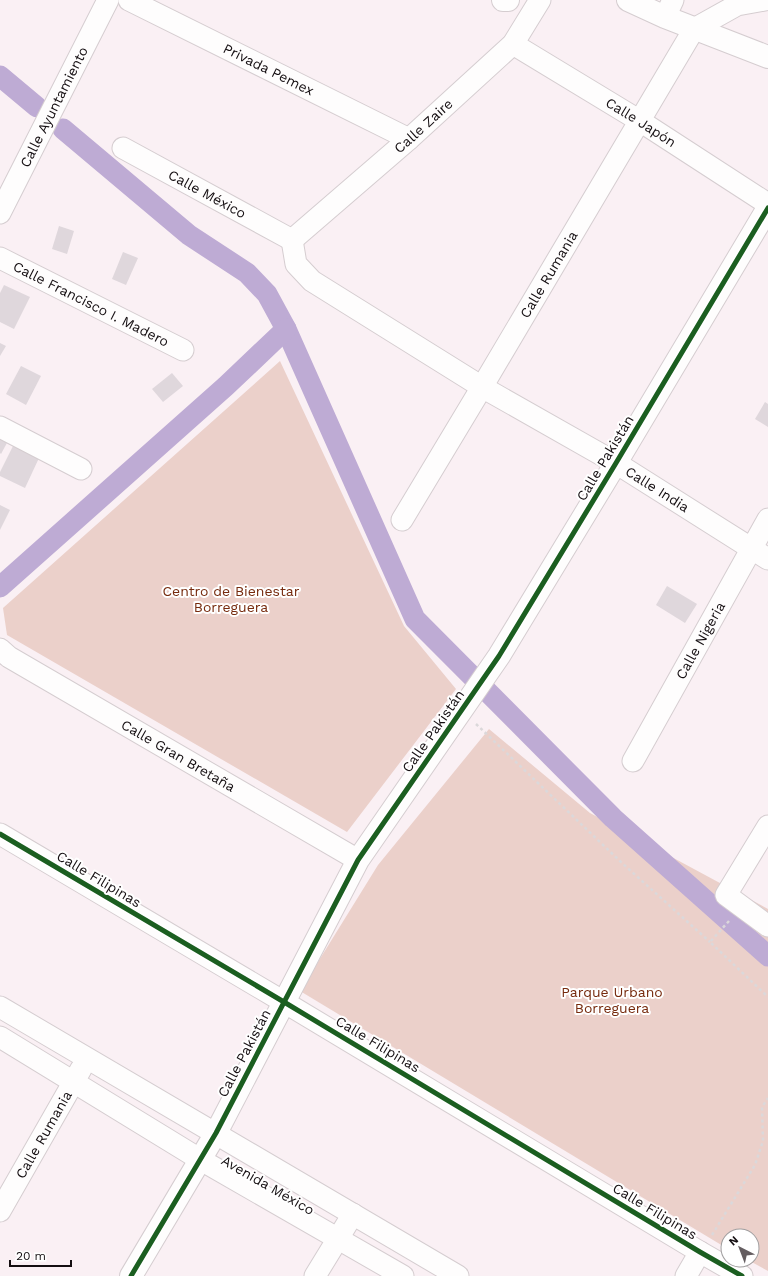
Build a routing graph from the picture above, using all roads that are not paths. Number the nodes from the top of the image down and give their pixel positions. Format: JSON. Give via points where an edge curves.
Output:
{"nodes":[{"id":1,"x":108,"y":0,"type":"edge"},
{"id":2,"x":129,"y":0,"type":"edge"},
{"id":3,"x":503,"y":0,"type":"edge"},
{"id":4,"x":508,"y":0,"type":"edge"},
{"id":5,"x":540,"y":0,"type":"edge"},
{"id":6,"x":628,"y":0,"type":"edge"},
{"id":7,"x":765,"y":0,"type":"edge"},
{"id":8,"x":669,"y":9,"type":"edge"},
{"id":9,"x":694,"y":29,"type":"junction"},
{"id":10,"x":513,"y":44,"type":"junction"},
{"id":11,"x":768,"y":57,"type":"edge"},
{"id":12,"x":640,"y":121,"type":"junction"},
{"id":13,"x":409,"y":138,"type":"junction"},
{"id":14,"x":123,"y":148,"type":"dead end"},
{"id":15,"x":768,"y":204,"type":"edge"},
{"id":16,"x":768,"y":208,"type":"edge"},
{"id":17,"x":0,"y":213,"type":"edge"},
{"id":18,"x":292,"y":240,"type":"junction"},
{"id":19,"x":0,"y":258,"type":"edge"},
{"id":20,"x":183,"y":350,"type":"dead end"},
{"id":21,"x":482,"y":387,"type":"junction"},
{"id":22,"x":0,"y":427,"type":"edge"},
{"id":23,"x":616,"y":463,"type":"junction"},
{"id":24,"x":81,"y":469,"type":"dead end"},
{"id":25,"x":768,"y":519,"type":"edge"},
{"id":26,"x":402,"y":520,"type":"dead end"},
{"id":27,"x":759,"y":554,"type":"edge"},
{"id":28,"x":0,"y":649,"type":"edge"},
{"id":29,"x":633,"y":761,"type":"dead end"},
{"id":30,"x":768,"y":826,"type":"edge"},
{"id":31,"x":0,"y":834,"type":"edge"},
{"id":32,"x":358,"y":860,"type":"junction"},
{"id":33,"x":768,"y":926,"type":"edge"},
{"id":34,"x":284,"y":1002,"type":"junction"},
{"id":35,"x":0,"y":1007,"type":"edge"},
{"id":36,"x":0,"y":1037,"type":"edge"},
{"id":37,"x":87,"y":1058,"type":"junction"},
{"id":38,"x":73,"y":1082,"type":"junction"},
{"id":39,"x":216,"y":1133,"type":"junction"},
{"id":40,"x":201,"y":1160,"type":"junction"},
{"id":41,"x":0,"y":1211,"type":"edge"},
{"id":42,"x":353,"y":1214,"type":"junction"},
{"id":43,"x":338,"y":1239,"type":"junction"},
{"id":44,"x":700,"y":1252,"type":"junction"},
{"id":45,"x":131,"y":1276,"type":"edge"},
{"id":46,"x":315,"y":1276,"type":"edge"},
{"id":47,"x":403,"y":1276,"type":"edge"},
{"id":48,"x":458,"y":1276,"type":"edge"},
{"id":49,"x":686,"y":1276,"type":"edge"},
{"id":50,"x":742,"y":1276,"type":"edge"}],
"edges":[{"from":1,"to":17,"type":"street","name":"Calle Ayuntamiento"},
{"from":2,"to":13,"type":"street","name":"Privada Pemex"},
{"from":3,"to":4,"type":"street"},
{"from":5,"to":10,"type":"street","name":"Calle Zaire"},
{"from":6,"to":8,"type":"street"},
{"from":7,"to":9,"type":"street","via":[[737,5]]},
{"from":8,"to":9,"type":"street"},
{"from":9,"to":11,"type":"street"},
{"from":9,"to":12,"type":"street","name":"Calle Rumania"},
{"from":10,"to":12,"type":"street","name":"Calle Japón"},
{"from":10,"to":13,"type":"street","name":"Calle Zaire"},
{"from":12,"to":15,"type":"street","name":"Calle Japón"},
{"from":12,"to":21,"type":"street","name":"Calle Rumania"},
{"from":13,"to":18,"type":"street","name":"Calle Zaire"},
{"from":14,"to":18,"type":"street","name":"Calle México"},
{"from":16,"to":23,"type":"street","name":"Calle Pakistán"},
{"from":18,"to":21,"type":"street","name":"Calle India","via":[[296,264],[312,281]]},
{"from":19,"to":20,"type":"street","name":"Calle Francisco I. Madero"},
{"from":21,"to":23,"type":"street","name":"Calle India"},
{"from":21,"to":26,"type":"street","name":"Calle Rumania"},
{"from":22,"to":24,"type":"street"},
{"from":23,"to":27,"type":"street","name":"Calle India"},
{"from":23,"to":32,"type":"street","name":"Calle Pakistán","via":[[499,656]]},
{"from":25,"to":27,"type":"street","name":"Calle Nigeria"},
{"from":27,"to":29,"type":"street","name":"Calle Nigeria"},
{"from":28,"to":32,"type":"street","name":"Calle Gran Bretaña","via":[[9,657]]},
{"from":30,"to":33,"type":"street","via":[[734,901]]},
{"from":31,"to":34,"type":"street","name":"Calle Filipinas"},
{"from":32,"to":34,"type":"street","name":"Calle Pakistán"},
{"from":34,"to":39,"type":"street","name":"Calle Pakistán"},
{"from":34,"to":44,"type":"street","name":"Calle Filipinas"},
{"from":35,"to":37,"type":"street","name":"Avenida México"},
{"from":36,"to":38,"type":"street","name":"Avenida México"},
{"from":37,"to":38,"type":"street","name":"Calle Rumania"},
{"from":37,"to":39,"type":"street","name":"Avenida México"},
{"from":38,"to":40,"type":"street","name":"Avenida México"},
{"from":38,"to":41,"type":"street","name":"Calle Rumania"},
{"from":39,"to":40,"type":"street","name":"Calle Pakistán"},
{"from":39,"to":42,"type":"street","name":"Avenida México"},
{"from":40,"to":43,"type":"street","name":"Avenida México"},
{"from":40,"to":45,"type":"street","name":"Calle Pakistán"},
{"from":42,"to":43,"type":"street"},
{"from":42,"to":48,"type":"street","name":"Avenida México"},
{"from":43,"to":46,"type":"street"},
{"from":43,"to":47,"type":"street","name":"Avenida México"},
{"from":44,"to":49,"type":"street"},
{"from":44,"to":50,"type":"street","name":"Calle Filipinas"}]}
